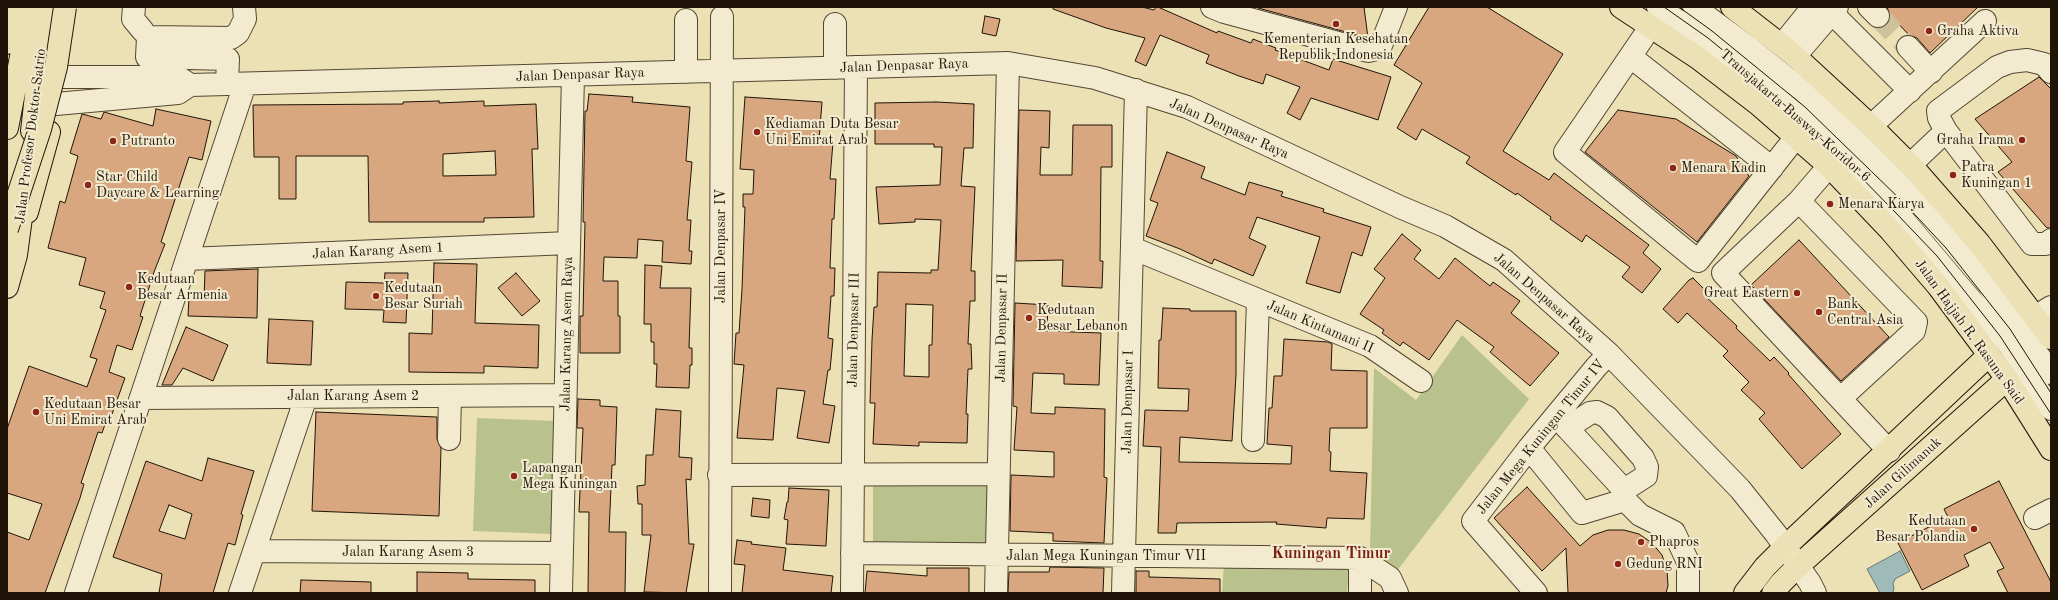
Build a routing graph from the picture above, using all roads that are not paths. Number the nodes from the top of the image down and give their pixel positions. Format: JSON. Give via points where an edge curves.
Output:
{"nodes":[{"id":1,"x":11,"y":7,"type":"edge"},
{"id":2,"x":27,"y":7,"type":"edge"},
{"id":3,"x":46,"y":7,"type":"edge"},
{"id":4,"x":65,"y":7,"type":"edge"},
{"id":5,"x":73,"y":7,"type":"edge"},
{"id":6,"x":134,"y":7,"type":"edge"},
{"id":7,"x":244,"y":7,"type":"edge"},
{"id":8,"x":1212,"y":7,"type":"edge"},
{"id":9,"x":1396,"y":7,"type":"edge"},
{"id":10,"x":1621,"y":7,"type":"edge"},
{"id":11,"x":1694,"y":7,"type":"edge"},
{"id":12,"x":1732,"y":7,"type":"edge"},
{"id":13,"x":1827,"y":9,"type":"edge"},
{"id":14,"x":722,"y":17,"type":"dead end"},
{"id":15,"x":1655,"y":17,"type":"edge"},
{"id":16,"x":686,"y":20,"type":"dead end"},
{"id":17,"x":1985,"y":21,"type":"dead end"},
{"id":18,"x":835,"y":24,"type":"dead end"},
{"id":19,"x":143,"y":31,"type":"dead end"},
{"id":20,"x":7,"y":43,"type":"edge"},
{"id":21,"x":1908,"y":48,"type":"tunnel mouth"},
{"id":22,"x":1788,"y":51,"type":"junction"},
{"id":23,"x":1631,"y":57,"type":"junction"},
{"id":24,"x":1008,"y":63,"type":"junction"},
{"id":25,"x":162,"y":67,"type":"junction"},
{"id":26,"x":856,"y":67,"type":"junction"},
{"id":27,"x":835,"y":68,"type":"junction"},
{"id":28,"x":722,"y":71,"type":"junction"},
{"id":29,"x":686,"y":72,"type":"junction"},
{"id":30,"x":1931,"y":72,"type":"junction"},
{"id":31,"x":2051,"y":72,"type":"edge"},
{"id":32,"x":573,"y":75,"type":"junction"},
{"id":33,"x":62,"y":78,"type":"junction"},
{"id":34,"x":236,"y":84,"type":"junction"},
{"id":35,"x":190,"y":85,"type":"junction"},
{"id":36,"x":1136,"y":90,"type":"junction"},
{"id":37,"x":1910,"y":91,"type":"junction"},
{"id":38,"x":56,"y":104,"type":"junction"},
{"id":39,"x":1871,"y":126,"type":"junction"},
{"id":40,"x":7,"y":128,"type":"edge"},
{"id":41,"x":1949,"y":135,"type":"junction"},
{"id":42,"x":1796,"y":137,"type":"junction"},
{"id":43,"x":1829,"y":166,"type":"junction"},
{"id":44,"x":1772,"y":168,"type":"junction"},
{"id":45,"x":1914,"y":169,"type":"junction"},
{"id":46,"x":1799,"y":201,"type":"junction"},
{"id":47,"x":7,"y":229,"type":"edge"},
{"id":48,"x":2051,"y":240,"type":"edge"},
{"id":49,"x":569,"y":243,"type":"junction"},
{"id":50,"x":1132,"y":248,"type":"junction"},
{"id":51,"x":16,"y":255,"type":"junction"},
{"id":52,"x":187,"y":260,"type":"junction"},
{"id":53,"x":7,"y":287,"type":"edge"},
{"id":54,"x":1258,"y":301,"type":"junction"},
{"id":55,"x":2043,"y":312,"type":"edge"},
{"id":56,"x":2051,"y":337,"type":"edge"},
{"id":57,"x":1609,"y":354,"type":"junction"},
{"id":58,"x":1989,"y":355,"type":"junction"},
{"id":59,"x":2051,"y":372,"type":"edge"},
{"id":60,"x":2007,"y":379,"type":"junction"},
{"id":61,"x":1421,"y":381,"type":"dead end"},
{"id":62,"x":1959,"y":384,"type":"junction"},
{"id":63,"x":565,"y":395,"type":"junction"},
{"id":64,"x":450,"y":396,"type":"junction"},
{"id":65,"x":306,"y":397,"type":"junction"},
{"id":66,"x":141,"y":398,"type":"junction"},
{"id":67,"x":1841,"y":398,"type":"junction"},
{"id":68,"x":1977,"y":406,"type":"junction"},
{"id":69,"x":2051,"y":409,"type":"edge"},
{"id":70,"x":1562,"y":422,"type":"junction"},
{"id":71,"x":449,"y":439,"type":"dead end"},
{"id":72,"x":1253,"y":440,"type":"dead end"},
{"id":73,"x":1529,"y":448,"type":"junction"},
{"id":74,"x":2051,"y":449,"type":"edge"},
{"id":75,"x":1889,"y":450,"type":"junction"},
{"id":76,"x":853,"y":474,"type":"junction"},
{"id":77,"x":998,"y":474,"type":"junction"},
{"id":78,"x":719,"y":475,"type":"junction"},
{"id":79,"x":1624,"y":495,"type":"junction"},
{"id":80,"x":1785,"y":547,"type":"junction"},
{"id":81,"x":254,"y":551,"type":"junction"},
{"id":82,"x":562,"y":553,"type":"junction"},
{"id":83,"x":852,"y":553,"type":"junction"},
{"id":84,"x":997,"y":555,"type":"junction"},
{"id":85,"x":1124,"y":556,"type":"junction"},
{"id":86,"x":1360,"y":558,"type":"junction"},
{"id":87,"x":1798,"y":566,"type":"junction"},
{"id":88,"x":76,"y":593,"type":"edge"},
{"id":89,"x":240,"y":593,"type":"edge"},
{"id":90,"x":560,"y":593,"type":"edge"},
{"id":91,"x":720,"y":593,"type":"edge"},
{"id":92,"x":852,"y":593,"type":"edge"},
{"id":93,"x":996,"y":593,"type":"edge"},
{"id":94,"x":1123,"y":593,"type":"edge"},
{"id":95,"x":1360,"y":593,"type":"edge"},
{"id":96,"x":1397,"y":593,"type":"edge"},
{"id":97,"x":1536,"y":593,"type":"edge"},
{"id":98,"x":1688,"y":593,"type":"edge"},
{"id":99,"x":1745,"y":593,"type":"edge"},
{"id":100,"x":1773,"y":593,"type":"edge"},
{"id":101,"x":1815,"y":593,"type":"edge"}],
"edges":[{"from":1,"to":20,"type":"main road"},
{"from":2,"to":40,"type":"main road","name":"Jalan Profesor Doktor Satrio","via":[[22,52]]},
{"from":3,"to":51,"type":"main road","name":"Jalan Profesor Doktor Satrio"},
{"from":4,"to":47,"type":"main road","bridge":true,"via":[[56,67],[40,130]]},
{"from":5,"to":33,"type":"main road"},
{"from":6,"to":19,"type":"street","via":[[133,19]]},
{"from":7,"to":25,"type":"street","via":[[245,19],[238,33],[231,38],[148,37],[147,57]]},
{"from":8,"to":9,"type":"street","via":[[1368,51],[1380,48]]},
{"from":10,"to":15,"type":"main road","name":"Jalan Hajjah R. Rasuna Said"},
{"from":11,"to":59,"type":"street","name":"Transjakarta Busway Koridor 6","via":[[1806,93],[1912,194],[1988,285]]},
{"from":12,"to":22,"type":"main road"},
{"from":13,"to":22,"type":"street"},
{"from":13,"to":37,"type":"street"},
{"from":14,"to":28,"type":"street","name":"Jalan Denpasar IV"},
{"from":15,"to":23,"type":"street"},
{"from":15,"to":42,"type":"main road","name":"Jalan Hajjah R. Rasuna Said","via":[[1698,58]]},
{"from":15,"to":69,"type":"street","name":"Transjakarta Busway Koridor 6","via":[[1721,50],[1820,134],[1875,186],[2009,345]]},
{"from":16,"to":29,"type":"street"},
{"from":17,"to":30,"type":"street"},
{"from":18,"to":27,"type":"street"},
{"from":21,"to":30,"type":"street"},
{"from":22,"to":39,"type":"main road"},
{"from":23,"to":44,"type":"street"},
{"from":23,"to":44,"type":"street","via":[[1565,152],[1698,262]]},
{"from":24,"to":26,"type":"street","name":"Jalan Denpasar Raya"},
{"from":24,"to":36,"type":"street","name":"Jalan Denpasar Raya","via":[[1095,78]]},
{"from":24,"to":77,"type":"street","name":"Jalan Denpasar II"},
{"from":25,"to":33,"type":"street","name":"Jalan Denpasar Raya"},
{"from":25,"to":34,"type":"street","via":[[228,59]]},
{"from":25,"to":35,"type":"street","name":"Jalan Denpasar Raya"},
{"from":26,"to":27,"type":"street","name":"Jalan Denpasar Raya"},
{"from":26,"to":76,"type":"street","name":"Jalan Denpasar III"},
{"from":27,"to":28,"type":"street","name":"Jalan Denpasar Raya"},
{"from":28,"to":29,"type":"street","name":"Jalan Denpasar Raya"},
{"from":28,"to":78,"type":"street","name":"Jalan Denpasar IV"},
{"from":29,"to":32,"type":"street","name":"Jalan Denpasar Raya"},
{"from":30,"to":37,"type":"street"},
{"from":31,"to":41,"type":"street","via":[[2044,64],[2027,60],[1997,67],[1938,111],[1939,118]]},
{"from":32,"to":34,"type":"street","name":"Jalan Denpasar Raya"},
{"from":32,"to":49,"type":"street","name":"Jalan Karang Asem Raya"},
{"from":33,"to":38,"type":"main road"},
{"from":34,"to":35,"type":"street","name":"Jalan Denpasar Raya"},
{"from":34,"to":52,"type":"street"},
{"from":35,"to":38,"type":"street","name":"Jalan Denpasar Raya","via":[[178,93]]},
{"from":36,"to":50,"type":"street","name":"Jalan Denpasar I"},
{"from":36,"to":57,"type":"street","name":"Jalan Denpasar Raya","via":[[1187,107],[1474,241],[1504,260]]},
{"from":37,"to":39,"type":"street"},
{"from":38,"to":51,"type":"main road"},
{"from":39,"to":45,"type":"main road"},
{"from":41,"to":45,"type":"street"},
{"from":41,"to":48,"type":"street","via":[[2032,244],[2046,244]]},
{"from":42,"to":43,"type":"main road","name":"Jalan Hajjah R. Rasuna Said"},
{"from":42,"to":44,"type":"street"},
{"from":43,"to":46,"type":"street"},
{"from":43,"to":58,"type":"main road","name":"Jalan Hajjah R. Rasuna Said","via":[[1891,230],[1938,286]]},
{"from":45,"to":55,"type":"main road"},
{"from":46,"to":67,"type":"street","via":[[1916,322],[1914,331]]},
{"from":46,"to":67,"type":"street","via":[[1723,272]]},
{"from":49,"to":52,"type":"street","name":"Jalan Karang Asem 1"},
{"from":49,"to":63,"type":"street","name":"Jalan Karang Asem Raya"},
{"from":50,"to":54,"type":"street","name":"Jalan Kintamani II"},
{"from":50,"to":85,"type":"street","name":"Jalan Denpasar I"},
{"from":51,"to":53,"type":"main road","name":"Jalan Profesor Doktor Satrio"},
{"from":52,"to":66,"type":"street"},
{"from":54,"to":61,"type":"street","name":"Jalan Kintamani II","via":[[1370,346]]},
{"from":54,"to":72,"type":"street","name":"Jalan Kintamani II"},
{"from":55,"to":56,"type":"main road"},
{"from":57,"to":70,"type":"street","name":"Jalan Mega Kuningan Timur IV","via":[[1597,366]]},
{"from":57,"to":80,"type":"street","name":"Jalan Denpasar Raya","via":[[1740,489]]},
{"from":58,"to":60,"type":"main road","name":"Jalan Hajjah R. Rasuna Said"},
{"from":58,"to":62,"type":"main road","name":"Jalan Gilimanuk"},
{"from":60,"to":68,"type":"main road","name":"Jalan Gilimanuk"},
{"from":60,"to":74,"type":"main road","name":"Jalan Hajjah R. Rasuna Said"},
{"from":62,"to":68,"type":"main road"},
{"from":62,"to":75,"type":"main road","name":"Jalan Gilimanuk"},
{"from":63,"to":64,"type":"street","name":"Jalan Karang Asem 2"},
{"from":63,"to":82,"type":"street","name":"Jalan Karang Asem Raya"},
{"from":64,"to":65,"type":"street","name":"Jalan Karang Asem 2"},
{"from":64,"to":71,"type":"street"},
{"from":65,"to":66,"type":"street","name":"Jalan Karang Asem 2"},
{"from":65,"to":81,"type":"street"},
{"from":66,"to":88,"type":"street"},
{"from":67,"to":75,"type":"street"},
{"from":68,"to":87,"type":"main road","name":"Jalan Gilimanuk"},
{"from":70,"to":73,"type":"street","name":"Jalan Mega Kuningan Timur IV"},
{"from":70,"to":79,"type":"street"},
{"from":70,"to":79,"type":"street","via":[[1597,412],[1607,417],[1643,458],[1647,467],[1646,476]]},
{"from":73,"to":79,"type":"street","via":[[1582,513]]},
{"from":73,"to":97,"type":"street","name":"Jalan Mega Kuningan Timur IV","via":[[1473,521]]},
{"from":75,"to":80,"type":"main road","name":"Jalan Gilimanuk"},
{"from":76,"to":77,"type":"street"},
{"from":76,"to":78,"type":"street"},
{"from":76,"to":83,"type":"street","name":"Jalan Denpasar III"},
{"from":77,"to":84,"type":"street","name":"Jalan Denpasar II"},
{"from":78,"to":91,"type":"street","name":"Jalan Denpasar IV"},
{"from":79,"to":98,"type":"street","via":[[1640,515],[1674,532],[1688,562]]},
{"from":80,"to":87,"type":"street","name":"Jalan Denpasar Raya"},
{"from":80,"to":99,"type":"main road","name":"Jalan Gilimanuk"},
{"from":81,"to":82,"type":"street","name":"Jalan Karang Asem 3"},
{"from":81,"to":89,"type":"street"},
{"from":82,"to":90,"type":"street","name":"Jalan Karang Asem Raya"},
{"from":83,"to":84,"type":"street","name":"Jalan Mega Kuningan Timur VII"},
{"from":83,"to":92,"type":"street","name":"Jalan Denpasar III"},
{"from":84,"to":85,"type":"street","name":"Jalan Mega Kuningan Timur VII"},
{"from":84,"to":93,"type":"street","name":"Jalan Denpasar II"},
{"from":85,"to":86,"type":"street","name":"Jalan Mega Kuningan Timur VII"},
{"from":85,"to":94,"type":"street","name":"Jalan Denpasar I"},
{"from":86,"to":95,"type":"street"},
{"from":86,"to":96,"type":"street","via":[[1390,578]]},
{"from":87,"to":100,"type":"main road","name":"Jalan Gilimanuk"},
{"from":87,"to":101,"type":"street","name":"Jalan Denpasar Raya"}]}
